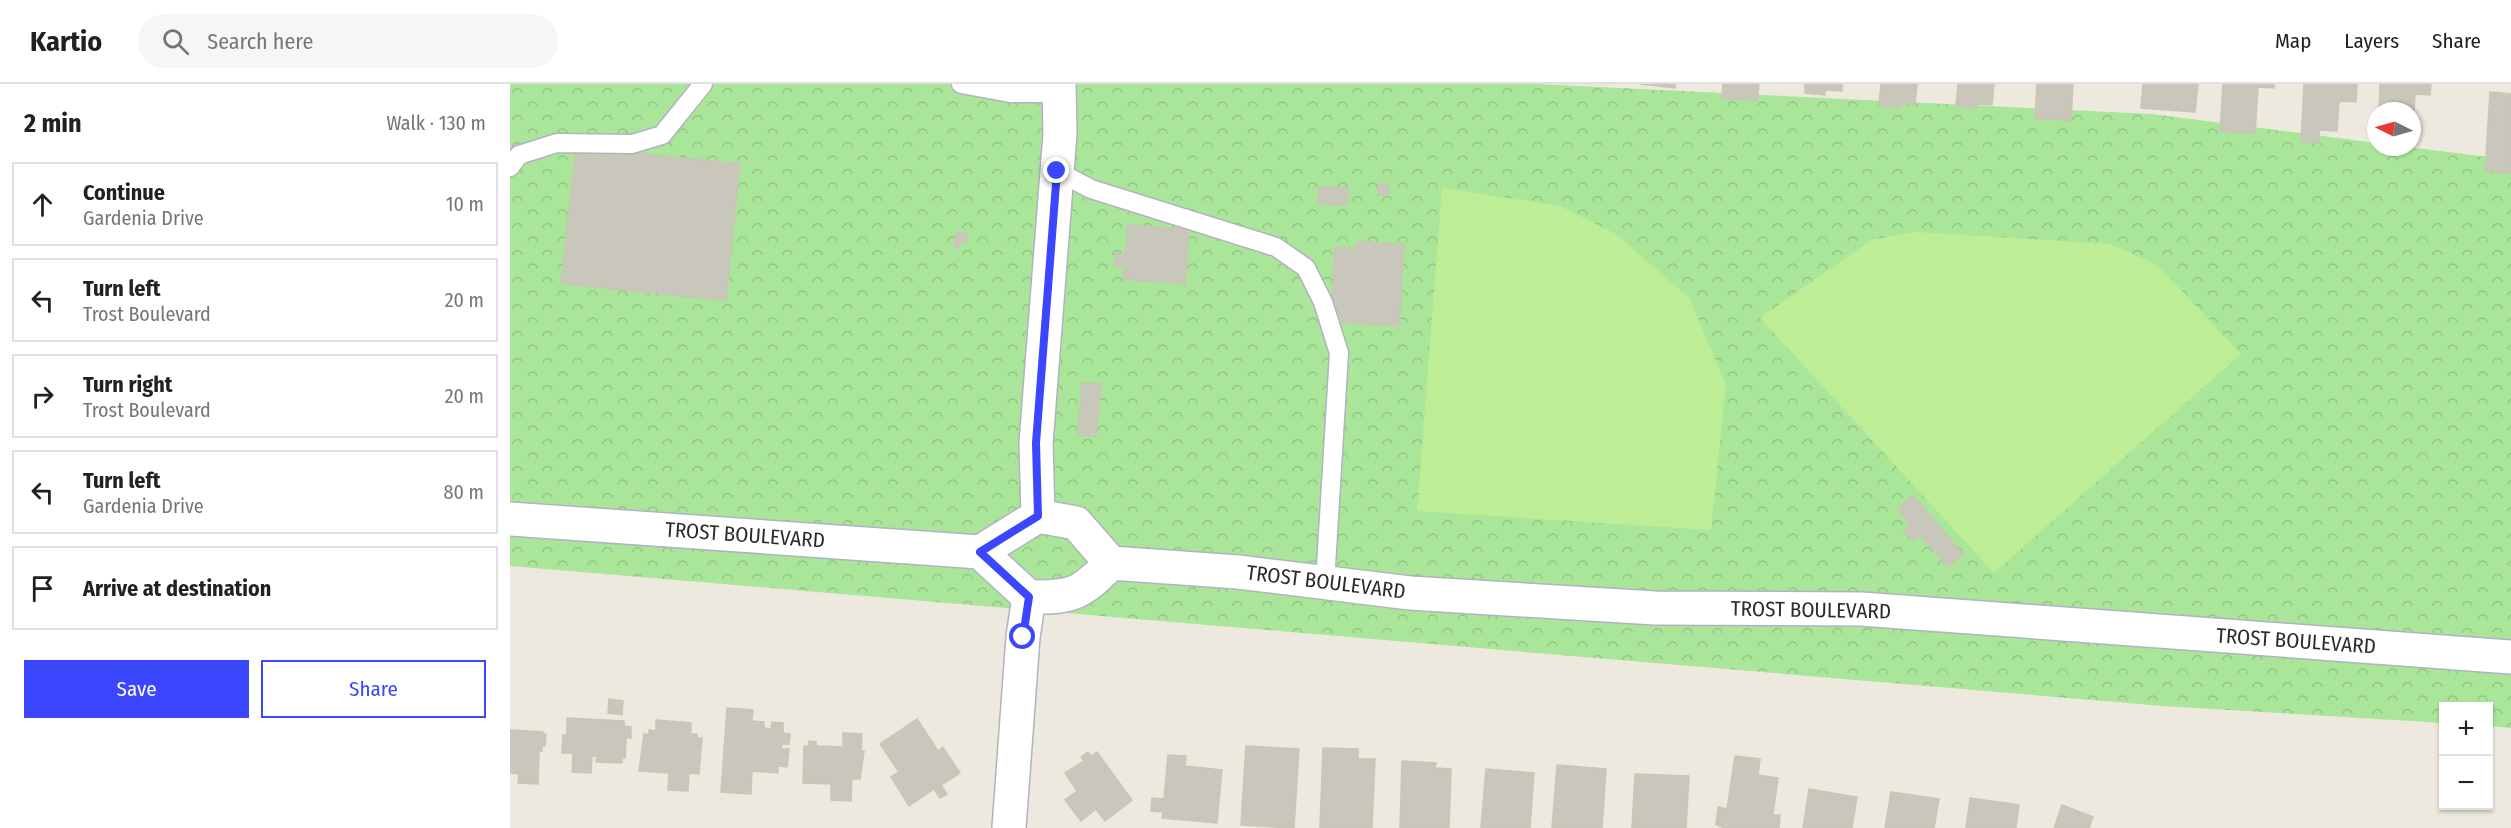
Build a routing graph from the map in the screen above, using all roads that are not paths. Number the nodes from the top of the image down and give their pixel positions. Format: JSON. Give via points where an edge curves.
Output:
{"nodes":[{"id":1,"x":703,"y":84,"type":"edge"},
{"id":2,"x":961,"y":84,"type":"edge"},
{"id":3,"x":1059,"y":89,"type":"edge"},
{"id":4,"x":510,"y":166,"type":"edge"},
{"id":5,"x":1057,"y":171,"type":"junction"},
{"id":6,"x":1038,"y":516,"type":"junction"},
{"id":7,"x":510,"y":519,"type":"edge"},
{"id":8,"x":980,"y":552,"type":"junction"},
{"id":9,"x":1111,"y":563,"type":"junction"},
{"id":10,"x":1325,"y":583,"type":"junction"},
{"id":11,"x":1029,"y":597,"type":"junction"},
{"id":12,"x":2511,"y":657,"type":"edge"},
{"id":13,"x":1009,"y":828,"type":"edge"}],
"edges":[{"from":1,"to":4,"type":"lane","via":[[662,135],[632,144],[557,143],[519,155]]},
{"from":2,"to":3,"type":"lane","via":[[1010,93]]},
{"from":3,"to":5,"type":"street"},
{"from":5,"to":6,"type":"street","via":[[1036,443]]},
{"from":5,"to":10,"type":"lane","via":[[1090,189],[1276,247],[1306,268],[1323,302],[1339,353]]},
{"from":6,"to":8,"type":"street"},
{"from":6,"to":9,"type":"street","via":[[1076,523]]},
{"from":7,"to":8,"type":"street","name":"TROST BOULEVARD"},
{"from":8,"to":11,"type":"street"},
{"from":9,"to":10,"type":"street","name":"TROST BOULEVARD"},
{"from":9,"to":11,"type":"street","via":[[1089,586],[1060,598]]},
{"from":10,"to":12,"type":"street","name":"TROST BOULEVARD","via":[[1410,593],[1655,609],[1861,609]]},
{"from":11,"to":13,"type":"street"}]}
